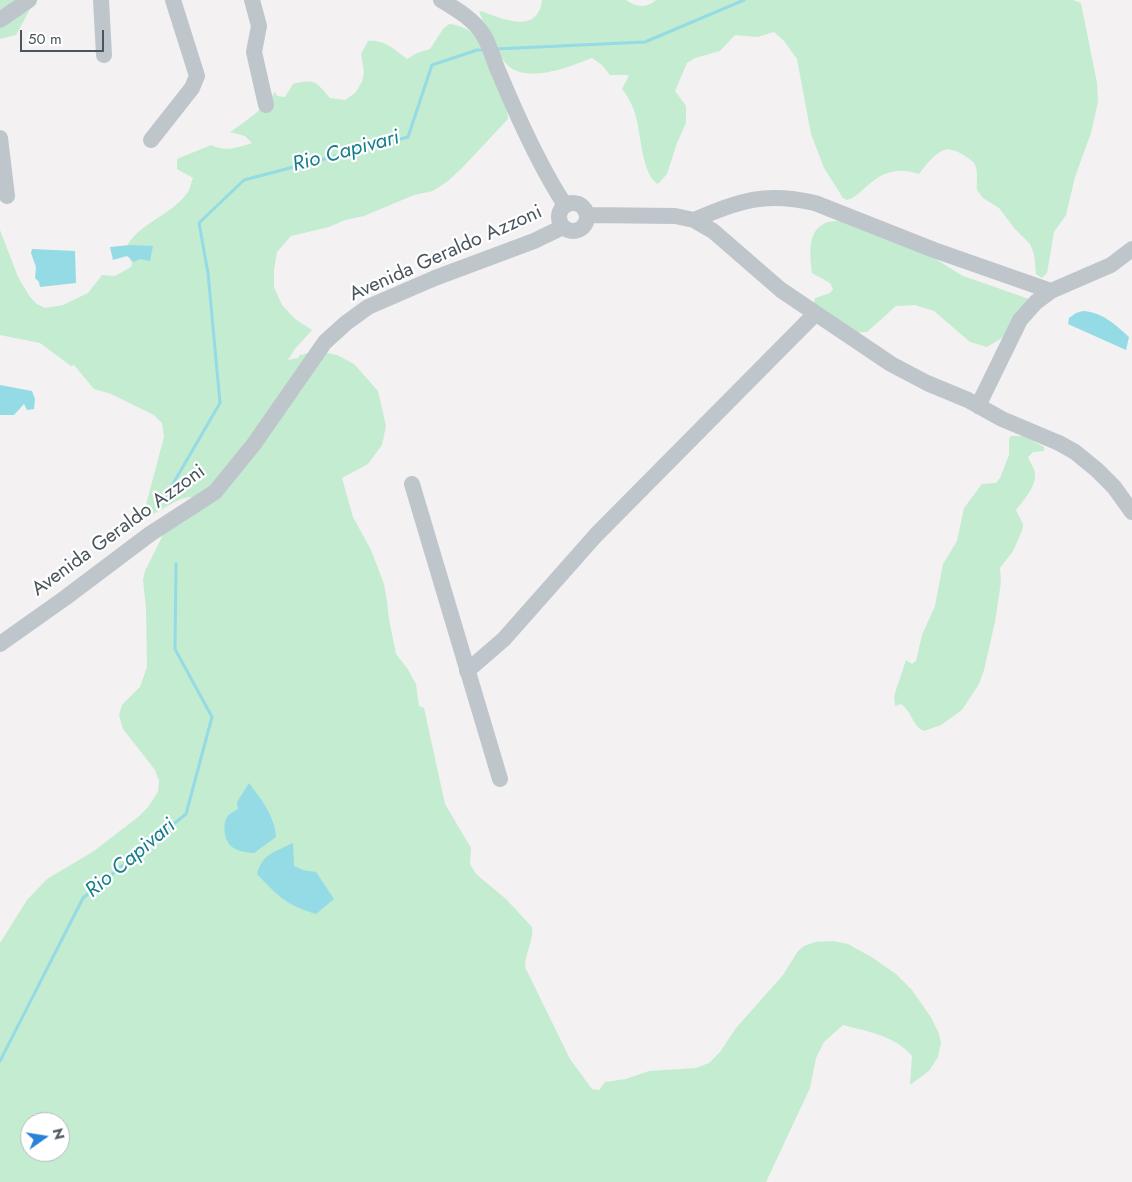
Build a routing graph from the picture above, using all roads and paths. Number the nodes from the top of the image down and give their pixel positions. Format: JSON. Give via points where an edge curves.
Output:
{"nodes":[{"id":1,"x":28,"y":0,"type":"edge"},
{"id":2,"x":100,"y":0,"type":"edge"},
{"id":3,"x":173,"y":0,"type":"edge"},
{"id":4,"x":252,"y":0,"type":"edge"},
{"id":5,"x":440,"y":0,"type":"edge"},
{"id":6,"x":0,"y":20,"type":"edge"},
{"id":7,"x":104,"y":55,"type":"dead end"},
{"id":8,"x":266,"y":105,"type":"dead end"},
{"id":9,"x":0,"y":138,"type":"edge"},
{"id":10,"x":151,"y":140,"type":"dead end"},
{"id":11,"x":7,"y":196,"type":"dead end"},
{"id":12,"x":565,"y":205,"type":"junction"},
{"id":13,"x":587,"y":215,"type":"junction"},
{"id":14,"x":694,"y":220,"type":"junction"},
{"id":15,"x":563,"y":227,"type":"junction"},
{"id":16,"x":1131,"y":250,"type":"edge"},
{"id":17,"x":1051,"y":290,"type":"junction"},
{"id":18,"x":816,"y":314,"type":"junction"},
{"id":19,"x":978,"y":406,"type":"junction"},
{"id":20,"x":412,"y":484,"type":"dead end"},
{"id":21,"x":1132,"y":512,"type":"edge"},
{"id":22,"x":0,"y":644,"type":"edge"},
{"id":23,"x":467,"y":671,"type":"junction"},
{"id":24,"x":500,"y":780,"type":"dead end"}],
"edges":[{"from":1,"to":6,"type":"street"},
{"from":2,"to":7,"type":"street"},
{"from":3,"to":10,"type":"street","via":[[197,76],[192,88]]},
{"from":4,"to":8,"type":"street","via":[[259,26],[254,52]]},
{"from":5,"to":12,"type":"street","via":[[463,14],[484,36],[500,76]]},
{"from":9,"to":11,"type":"street"},
{"from":12,"to":13,"type":"street","via":[[579,204]]},
{"from":12,"to":15,"type":"street","via":[[559,213]]},
{"from":13,"to":14,"type":"street","via":[[675,216]]},
{"from":13,"to":15,"type":"street","via":[[585,225],[577,230]]},
{"from":14,"to":17,"type":"street","via":[[761,197],[796,198]]},
{"from":14,"to":18,"type":"street","via":[[714,231],[781,290]]},
{"from":15,"to":22,"type":"street","name":"Avenida Geraldo Azzoni","via":[[368,307],[346,323],[324,342],[254,444],[216,492],[150,534]]},
{"from":16,"to":17,"type":"street","via":[[1111,265]]},
{"from":17,"to":19,"type":"street","via":[[1020,320]]},
{"from":18,"to":19,"type":"street","via":[[891,364]]},
{"from":18,"to":23,"type":"street","via":[[596,535],[504,639]]},
{"from":19,"to":21,"type":"street","via":[[1075,452],[1114,487]]},
{"from":20,"to":23,"type":"street"},
{"from":23,"to":24,"type":"street"}]}
